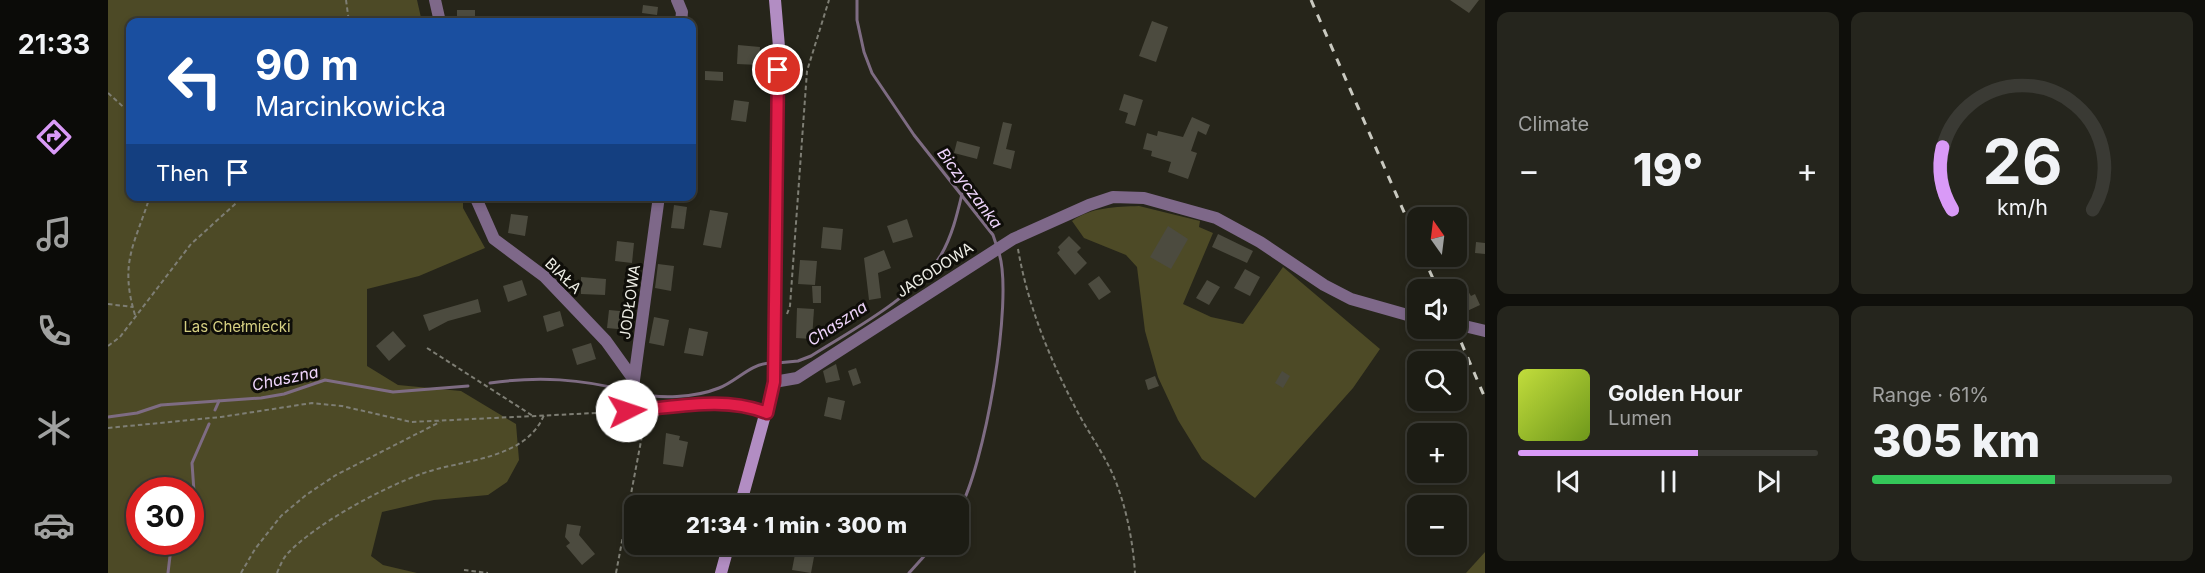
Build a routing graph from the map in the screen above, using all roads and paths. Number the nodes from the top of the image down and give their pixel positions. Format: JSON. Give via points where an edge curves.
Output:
{"nodes":[{"id":1,"x":346,"y":0,"type":"edge"},
{"id":2,"x":435,"y":0,"type":"edge"},
{"id":3,"x":676,"y":0,"type":"edge"},
{"id":4,"x":775,"y":0,"type":"edge"},
{"id":5,"x":829,"y":0,"type":"edge"},
{"id":6,"x":348,"y":18,"type":"edge"},
{"id":7,"x":439,"y":18,"type":"edge"},
{"id":8,"x":681,"y":18,"type":"edge"},
{"id":9,"x":108,"y":93,"type":"edge"},
{"id":10,"x":126,"y":109,"type":"edge"},
{"id":11,"x":148,"y":201,"type":"edge"},
{"id":12,"x":238,"y":201,"type":"edge"},
{"id":13,"x":477,"y":201,"type":"edge"},
{"id":14,"x":658,"y":201,"type":"edge"},
{"id":15,"x":1014,"y":238,"type":"junction"},
{"id":16,"x":108,"y":304,"type":"edge"},
{"id":17,"x":133,"y":307,"type":"junction"},
{"id":18,"x":1407,"y":315,"type":"edge"},
{"id":19,"x":136,"y":316,"type":"junction"},
{"id":20,"x":786,"y":317,"type":"dead end"},
{"id":21,"x":1467,"y":327,"type":"edge"},
{"id":22,"x":1485,"y":332,"type":"edge"},
{"id":23,"x":108,"y":346,"type":"edge"},
{"id":24,"x":427,"y":348,"type":"dead end"},
{"id":25,"x":774,"y":376,"type":"junction"},
{"id":26,"x":631,"y":395,"type":"junction"},
{"id":27,"x":647,"y":410,"type":"junction"},
{"id":28,"x":767,"y":413,"type":"junction"},
{"id":29,"x":544,"y":415,"type":"junction"},
{"id":30,"x":533,"y":416,"type":"junction"},
{"id":31,"x":442,"y":421,"type":"junction"},
{"id":32,"x":108,"y":428,"type":"edge"},
{"id":33,"x":743,"y":495,"type":"edge"},
{"id":34,"x":726,"y":555,"type":"edge"},
{"id":35,"x":464,"y":570,"type":"dead end"},
{"id":36,"x":241,"y":573,"type":"edge"},
{"id":37,"x":278,"y":573,"type":"edge"},
{"id":38,"x":488,"y":573,"type":"edge"},
{"id":39,"x":616,"y":573,"type":"edge"},
{"id":40,"x":721,"y":573,"type":"edge"},
{"id":41,"x":1135,"y":573,"type":"edge"}],
"edges":[{"from":1,"to":6,"type":"path"},
{"from":2,"to":7,"type":"street"},
{"from":3,"to":8,"type":"street"},
{"from":4,"to":25,"type":"street","via":[[779,47]]},
{"from":5,"to":20,"type":"path","via":[[807,70],[790,306]]},
{"from":9,"to":10,"type":"path"},
{"from":11,"to":17,"type":"path","via":[[129,263]]},
{"from":12,"to":19,"type":"path","via":[[191,244]]},
{"from":13,"to":26,"type":"street","name":"BIAŁA","via":[[494,238],[545,277],[606,341]]},
{"from":14,"to":26,"type":"street","name":"JODŁOWA"},
{"from":15,"to":18,"type":"street","name":"JAGODOWA","via":[[1113,197],[1175,204],[1216,218],[1342,294]]},
{"from":15,"to":25,"type":"street","name":"JAGODOWA","via":[[797,378]]},
{"from":15,"to":41,"type":"path","via":[[1027,293],[1048,351],[1122,500]]},
{"from":16,"to":17,"type":"path"},
{"from":17,"to":19,"type":"path"},
{"from":19,"to":23,"type":"path"},
{"from":21,"to":22,"type":"street"},
{"from":24,"to":30,"type":"path"},
{"from":25,"to":28,"type":"street"},
{"from":26,"to":27,"type":"street"},
{"from":26,"to":29,"type":"path"},
{"from":27,"to":28,"type":"street","via":[[723,403]]},
{"from":27,"to":39,"type":"path"},
{"from":28,"to":33,"type":"street"},
{"from":29,"to":30,"type":"path"},
{"from":29,"to":37,"type":"path","via":[[539,427],[511,449],[423,473],[348,509],[286,554]]},
{"from":30,"to":31,"type":"path"},
{"from":31,"to":32,"type":"path","via":[[397,420],[312,403]]},
{"from":31,"to":36,"type":"path","via":[[336,475],[306,495],[281,516]]},
{"from":34,"to":40,"type":"street"},
{"from":35,"to":38,"type":"path"}]}
